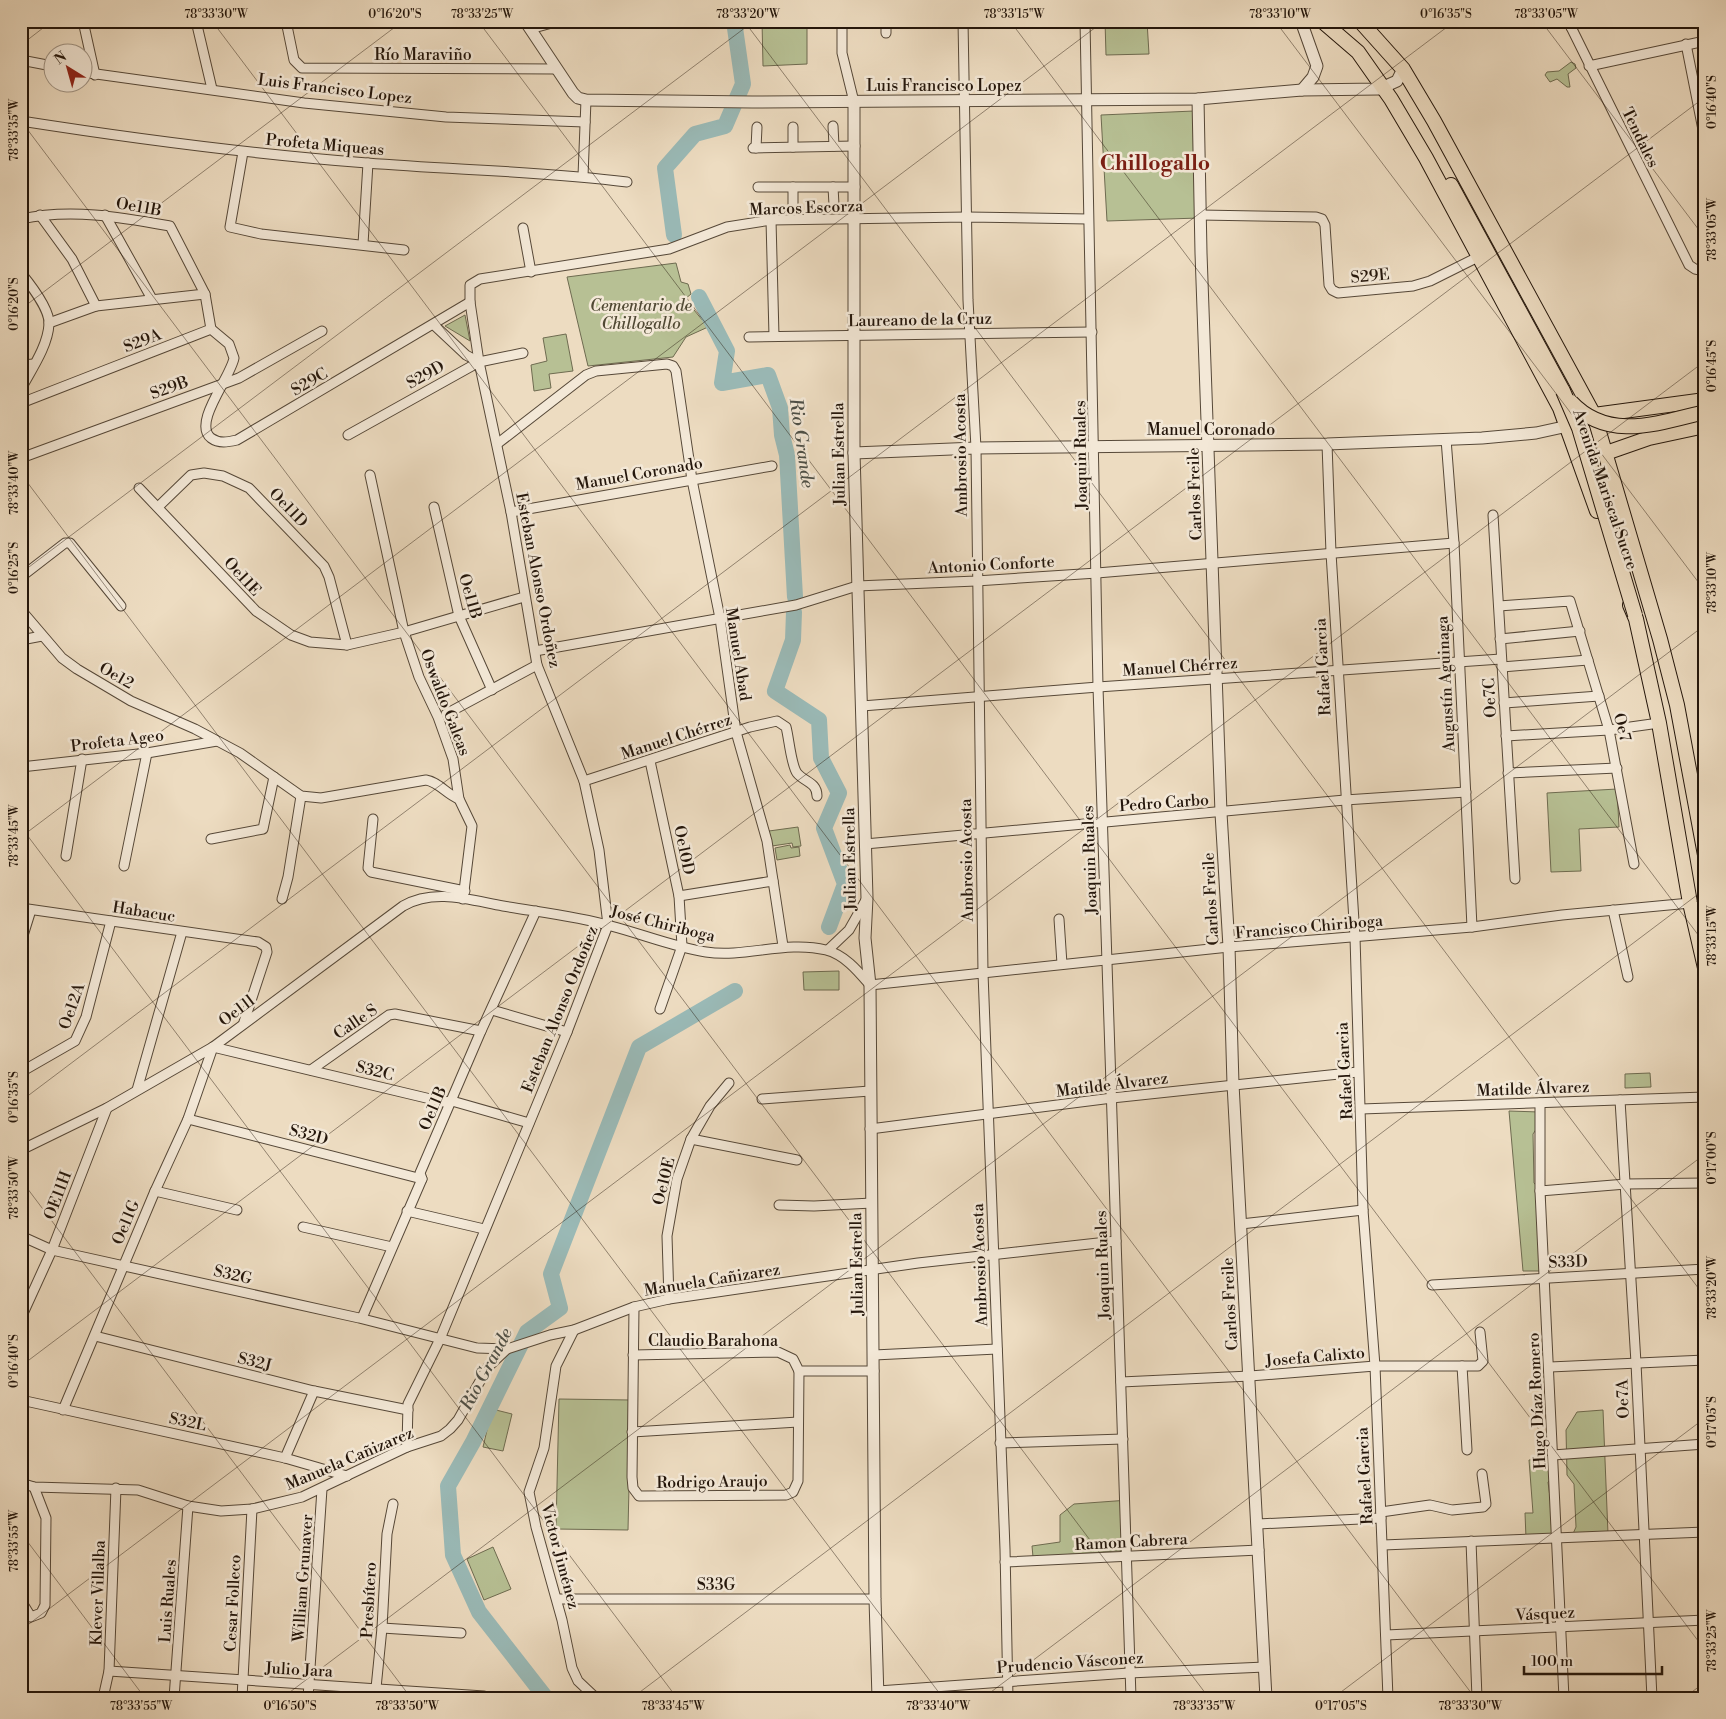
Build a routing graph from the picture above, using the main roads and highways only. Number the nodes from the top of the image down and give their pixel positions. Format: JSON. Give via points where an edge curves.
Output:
{"nodes":[{"id":1,"x":1322,"y":21,"type":"edge"},
{"id":2,"x":1360,"y":21,"type":"edge"},
{"id":3,"x":1388,"y":93,"type":"junction"},
{"id":4,"x":1563,"y":391,"type":"junction"},
{"id":5,"x":1705,"y":400,"type":"edge"},
{"id":6,"x":1705,"y":412,"type":"edge"},
{"id":7,"x":1594,"y":415,"type":"junction"},
{"id":8,"x":1568,"y":426,"type":"junction"},
{"id":9,"x":1705,"y":426,"type":"edge"},
{"id":10,"x":1606,"y":453,"type":"junction"},
{"id":11,"x":1635,"y":617,"type":"junction"},
{"id":12,"x":1705,"y":855,"type":"edge"},
{"id":13,"x":1705,"y":968,"type":"edge"}],
"edges":[{"from":1,"to":3,"type":"main road","name":"Avenida Mariscal Sucre","via":[[1358,52]]},
{"from":2,"to":7,"type":"main road","name":"Avenida Mariscal Sucre","via":[[1402,69],[1434,121]]},
{"from":3,"to":4,"type":"main road","via":[[1411,115],[1434,154]]},
{"from":3,"to":8,"type":"main road","name":"Avenida Mariscal Sucre","via":[[1426,158]]},
{"from":4,"to":6,"type":"main road","bridge":true,"via":[[1588,416],[1601,423],[1620,426],[1660,423]]},
{"from":4,"to":11,"type":"main road","bridge":true,"via":[[1579,428]]},
{"from":5,"to":7,"type":"main road"},
{"from":7,"to":8,"type":"main road"},
{"from":7,"to":10,"type":"main road","name":"Avenida Mariscal Sucre"},
{"from":8,"to":11,"type":"main road","name":"Avenida Mariscal Sucre","via":[[1618,577]]},
{"from":9,"to":10,"type":"main road","via":[[1649,438]]},
{"from":10,"to":12,"type":"main road","name":"Avenida Mariscal Sucre","via":[[1677,705]]},
{"from":11,"to":13,"type":"main road","name":"Avenida Mariscal Sucre","via":[[1659,723],[1690,903]]}]}
